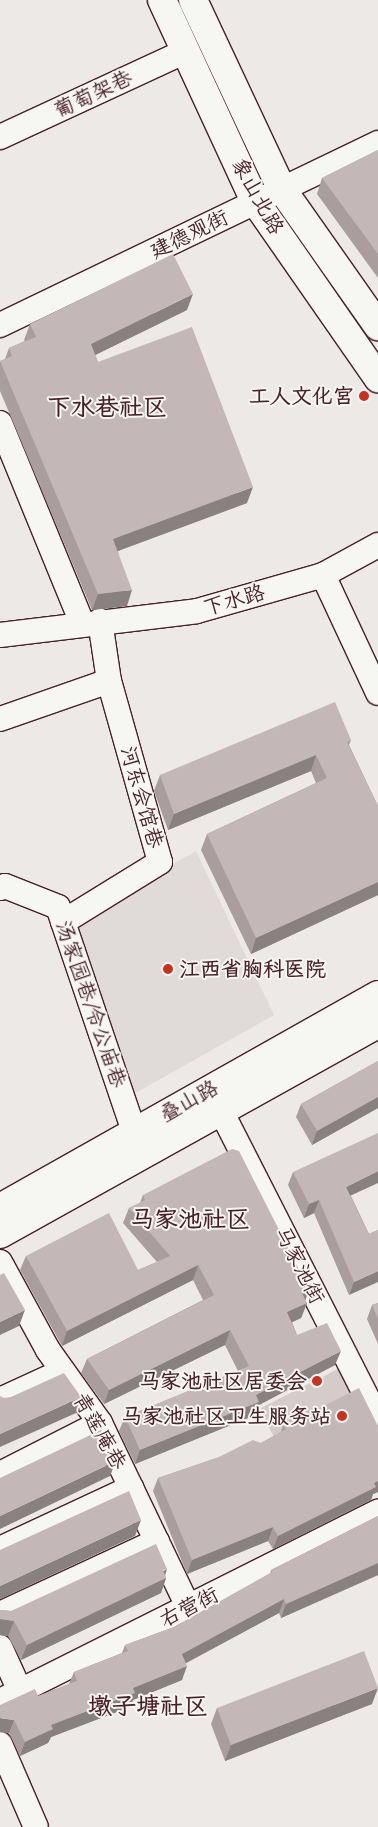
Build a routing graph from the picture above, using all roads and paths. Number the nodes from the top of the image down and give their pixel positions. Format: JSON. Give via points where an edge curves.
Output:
{"nodes":[{"id":1,"x":162,"y":0,"type":"edge"},
{"id":2,"x":193,"y":0,"type":"edge"},
{"id":3,"x":186,"y":51,"type":"junction"},
{"id":4,"x":0,"y":137,"type":"edge"},
{"id":5,"x":378,"y":143,"type":"edge"},
{"id":6,"x":281,"y":188,"type":"junction"},
{"id":7,"x":256,"y":202,"type":"junction"},
{"id":8,"x":0,"y":325,"type":"edge"},
{"id":9,"x":378,"y":326,"type":"edge"},
{"id":10,"x":378,"y":378,"type":"edge"},
{"id":11,"x":0,"y":423,"type":"edge"},
{"id":12,"x":378,"y":545,"type":"edge"},
{"id":13,"x":323,"y":574,"type":"junction"},
{"id":14,"x":91,"y":622,"type":"junction"},
{"id":15,"x":0,"y":635,"type":"edge"},
{"id":16,"x":109,"y":680,"type":"junction"},
{"id":17,"x":378,"y":693,"type":"edge"},
{"id":18,"x":0,"y":720,"type":"edge"},
{"id":19,"x":0,"y":888,"type":"edge"},
{"id":20,"x":63,"y":922,"type":"junction"},
{"id":21,"x":378,"y":995,"type":"edge"},
{"id":22,"x":378,"y":1024,"type":"edge"},
{"id":23,"x":221,"y":1111,"type":"junction"},
{"id":24,"x":134,"y":1131,"type":"junction"},
{"id":25,"x":0,"y":1208,"type":"edge"},
{"id":26,"x":0,"y":1234,"type":"edge"},
{"id":27,"x":0,"y":1262,"type":"edge"},
{"id":28,"x":63,"y":1371,"type":"junction"},
{"id":29,"x":370,"y":1382,"type":"edge"},
{"id":30,"x":0,"y":1400,"type":"edge"},
{"id":31,"x":378,"y":1419,"type":"edge"},
{"id":32,"x":100,"y":1423,"type":"junction"},
{"id":33,"x":0,"y":1474,"type":"edge"},
{"id":34,"x":131,"y":1488,"type":"junction"},
{"id":35,"x":378,"y":1512,"type":"edge"},
{"id":36,"x":157,"y":1541,"type":"junction"},
{"id":37,"x":0,"y":1550,"type":"edge"},
{"id":38,"x":188,"y":1607,"type":"junction"},
{"id":39,"x":0,"y":1614,"type":"edge"},
{"id":40,"x":0,"y":1647,"type":"edge"},
{"id":41,"x":10,"y":1696,"type":"edge"},
{"id":42,"x":0,"y":1744,"type":"edge"},
{"id":43,"x":36,"y":1827,"type":"edge"}],
"edges":[{"from":1,"to":3,"type":"main road","name":"象山北路"},
{"from":2,"to":6,"type":"main road","name":"象山北路"},
{"from":3,"to":4,"type":"street","name":"葡萄架巷"},
{"from":3,"to":7,"type":"main road","name":"象山北路"},
{"from":5,"to":6,"type":"street","name":"建德观街"},
{"from":6,"to":7,"type":"street","name":"建德观街"},
{"from":6,"to":9,"type":"main road","name":"象山北路"},
{"from":7,"to":8,"type":"street","name":"建德观街"},
{"from":7,"to":10,"type":"main road","name":"象山北路"},
{"from":11,"to":14,"type":"street"},
{"from":12,"to":13,"type":"street","name":"下水路"},
{"from":13,"to":14,"type":"street","name":"下水路","via":[[198,611]]},
{"from":13,"to":17,"type":"street"},
{"from":14,"to":15,"type":"street","name":"下水路"},
{"from":14,"to":16,"type":"street","name":"河东会馆巷"},
{"from":16,"to":18,"type":"street"},
{"from":16,"to":20,"type":"street","name":"河东会馆巷","via":[[160,862]]},
{"from":19,"to":20,"type":"street","name":"汤家园巷/令公庙巷","via":[[6,886],[58,907]]},
{"from":20,"to":24,"type":"street","name":"汤家园巷/令公庙巷"},
{"from":21,"to":24,"type":"main road","name":"叠山路"},
{"from":22,"to":23,"type":"main road","name":"叠山路"},
{"from":23,"to":26,"type":"main road","name":"叠山路"},
{"from":23,"to":29,"type":"street","name":"马家池街"},
{"from":24,"to":25,"type":"main road","name":"叠山路"},
{"from":27,"to":28,"type":"street","name":"青莲庵巷"},
{"from":28,"to":30,"type":"street"},
{"from":28,"to":32,"type":"street","name":"青莲庵巷"},
{"from":29,"to":31,"type":"street","name":"马家池街"},
{"from":32,"to":33,"type":"street"},
{"from":32,"to":34,"type":"street","name":"青莲庵巷"},
{"from":34,"to":36,"type":"street","name":"青莲庵巷"},
{"from":34,"to":37,"type":"street"},
{"from":35,"to":38,"type":"street","name":"右营街"},
{"from":36,"to":38,"type":"street","name":"青莲庵巷"},
{"from":36,"to":39,"type":"street"},
{"from":38,"to":41,"type":"street","name":"右营街"},
{"from":40,"to":41,"type":"street"},
{"from":42,"to":43,"type":"street"}]}
